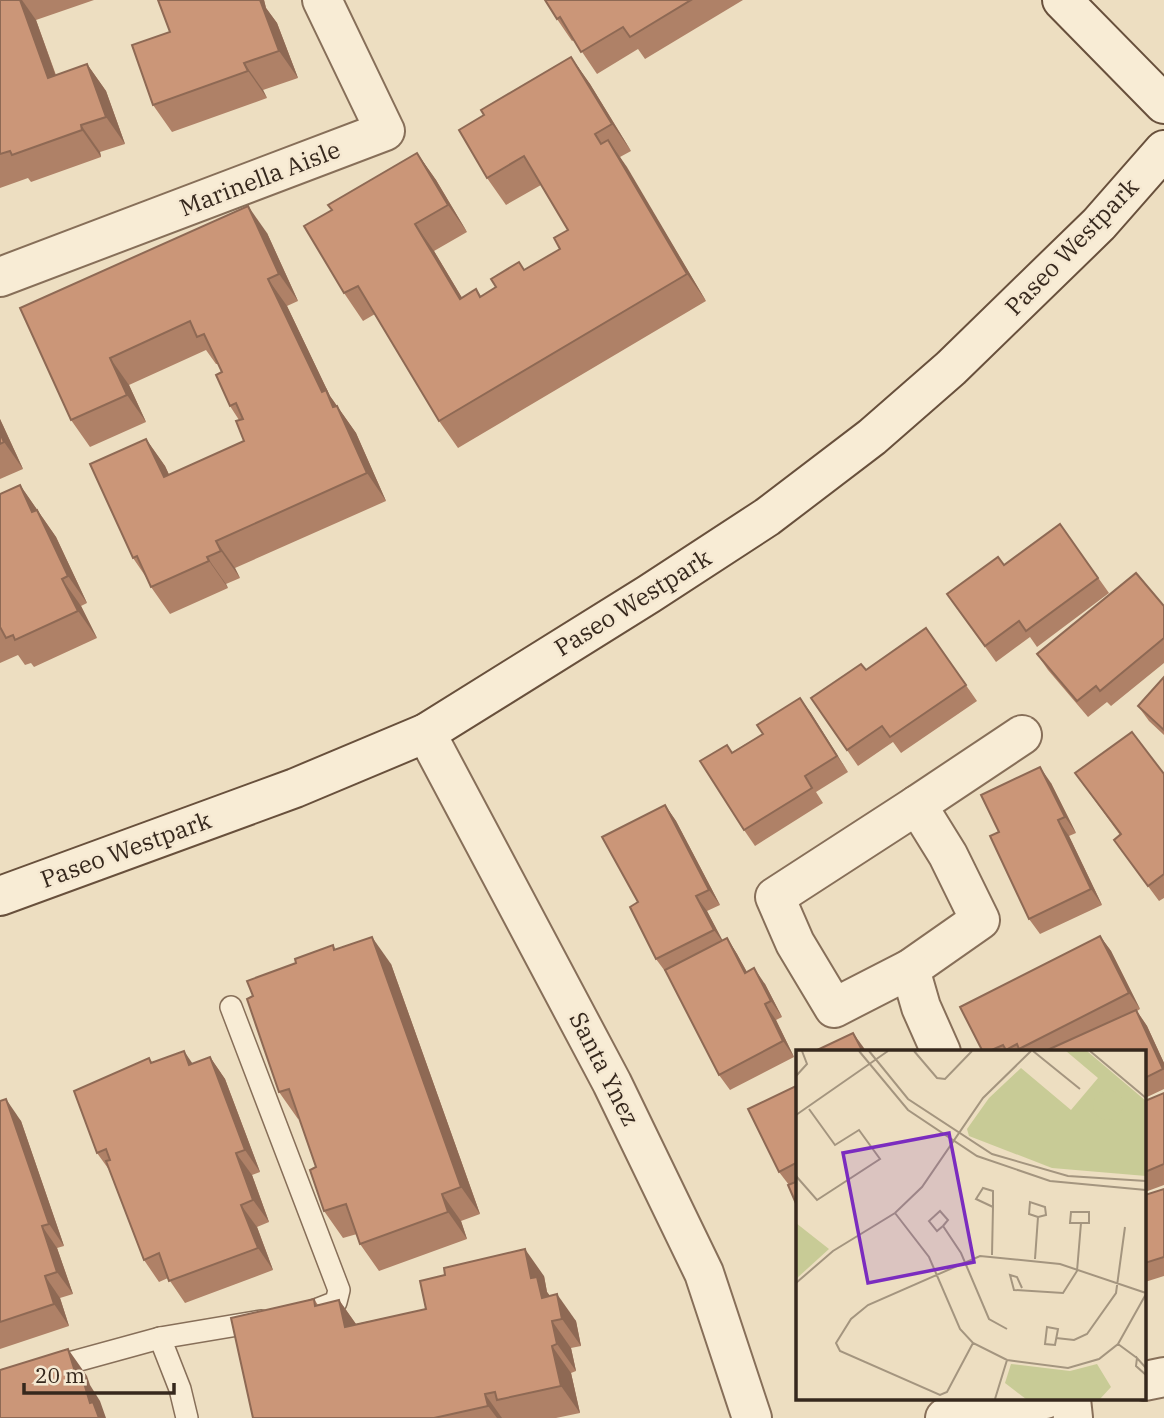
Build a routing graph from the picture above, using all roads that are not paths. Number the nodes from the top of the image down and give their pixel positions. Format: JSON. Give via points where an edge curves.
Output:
{"nodes":[{"id":1,"x":322,"y":0,"type":"edge"},
{"id":2,"x":1062,"y":0,"type":"edge"},
{"id":3,"x":1164,"y":104,"type":"edge"},
{"id":4,"x":1164,"y":150,"type":"edge"},
{"id":5,"x":0,"y":277,"type":"edge"},
{"id":6,"x":426,"y":733,"type":"junction"},
{"id":7,"x":1022,"y":735,"type":"dead end"},
{"id":8,"x":916,"y":806,"type":"junction"},
{"id":9,"x":0,"y":897,"type":"edge"},
{"id":10,"x":910,"y":970,"type":"junction"},
{"id":11,"x":231,"y":1007,"type":"dead end"},
{"id":12,"x":940,"y":1050,"type":"edge"},
{"id":13,"x":160,"y":1338,"type":"junction"},
{"id":14,"x":1164,"y":1377,"type":"edge"},
{"id":15,"x":1146,"y":1381,"type":"edge"},
{"id":16,"x":0,"y":1382,"type":"edge"},
{"id":17,"x":1040,"y":1400,"type":"edge"},
{"id":18,"x":1070,"y":1400,"type":"edge"},
{"id":19,"x":187,"y":1418,"type":"edge"},
{"id":20,"x":752,"y":1418,"type":"edge"},
{"id":21,"x":945,"y":1418,"type":"edge"},
{"id":22,"x":1073,"y":1418,"type":"edge"}],
"edges":[{"from":1,"to":5,"type":"street","name":"Marinella Aisle","via":[[385,131]]},
{"from":2,"to":3,"type":"street"},
{"from":4,"to":6,"type":"street","name":"Paseo Westpark","via":[[1099,224],[951,368],[872,437],[767,517]]},
{"from":6,"to":9,"type":"street","name":"Paseo Westpark","via":[[295,788]]},
{"from":6,"to":20,"type":"street","name":"Santa Ynez","via":[[612,1083],[704,1273]]},
{"from":7,"to":8,"type":"street"},
{"from":8,"to":10,"type":"street","via":[[948,855],[980,920]]},
{"from":8,"to":10,"type":"street","via":[[775,897],[795,943],[834,1008]]},
{"from":10,"to":12,"type":"street"},
{"from":11,"to":13,"type":"lane","via":[[339,1290],[336,1302],[323,1309]]},
{"from":13,"to":16,"type":"lane"},
{"from":13,"to":19,"type":"lane"},
{"from":14,"to":15,"type":"street"},
{"from":17,"to":21,"type":"street"},
{"from":18,"to":22,"type":"street"}]}
